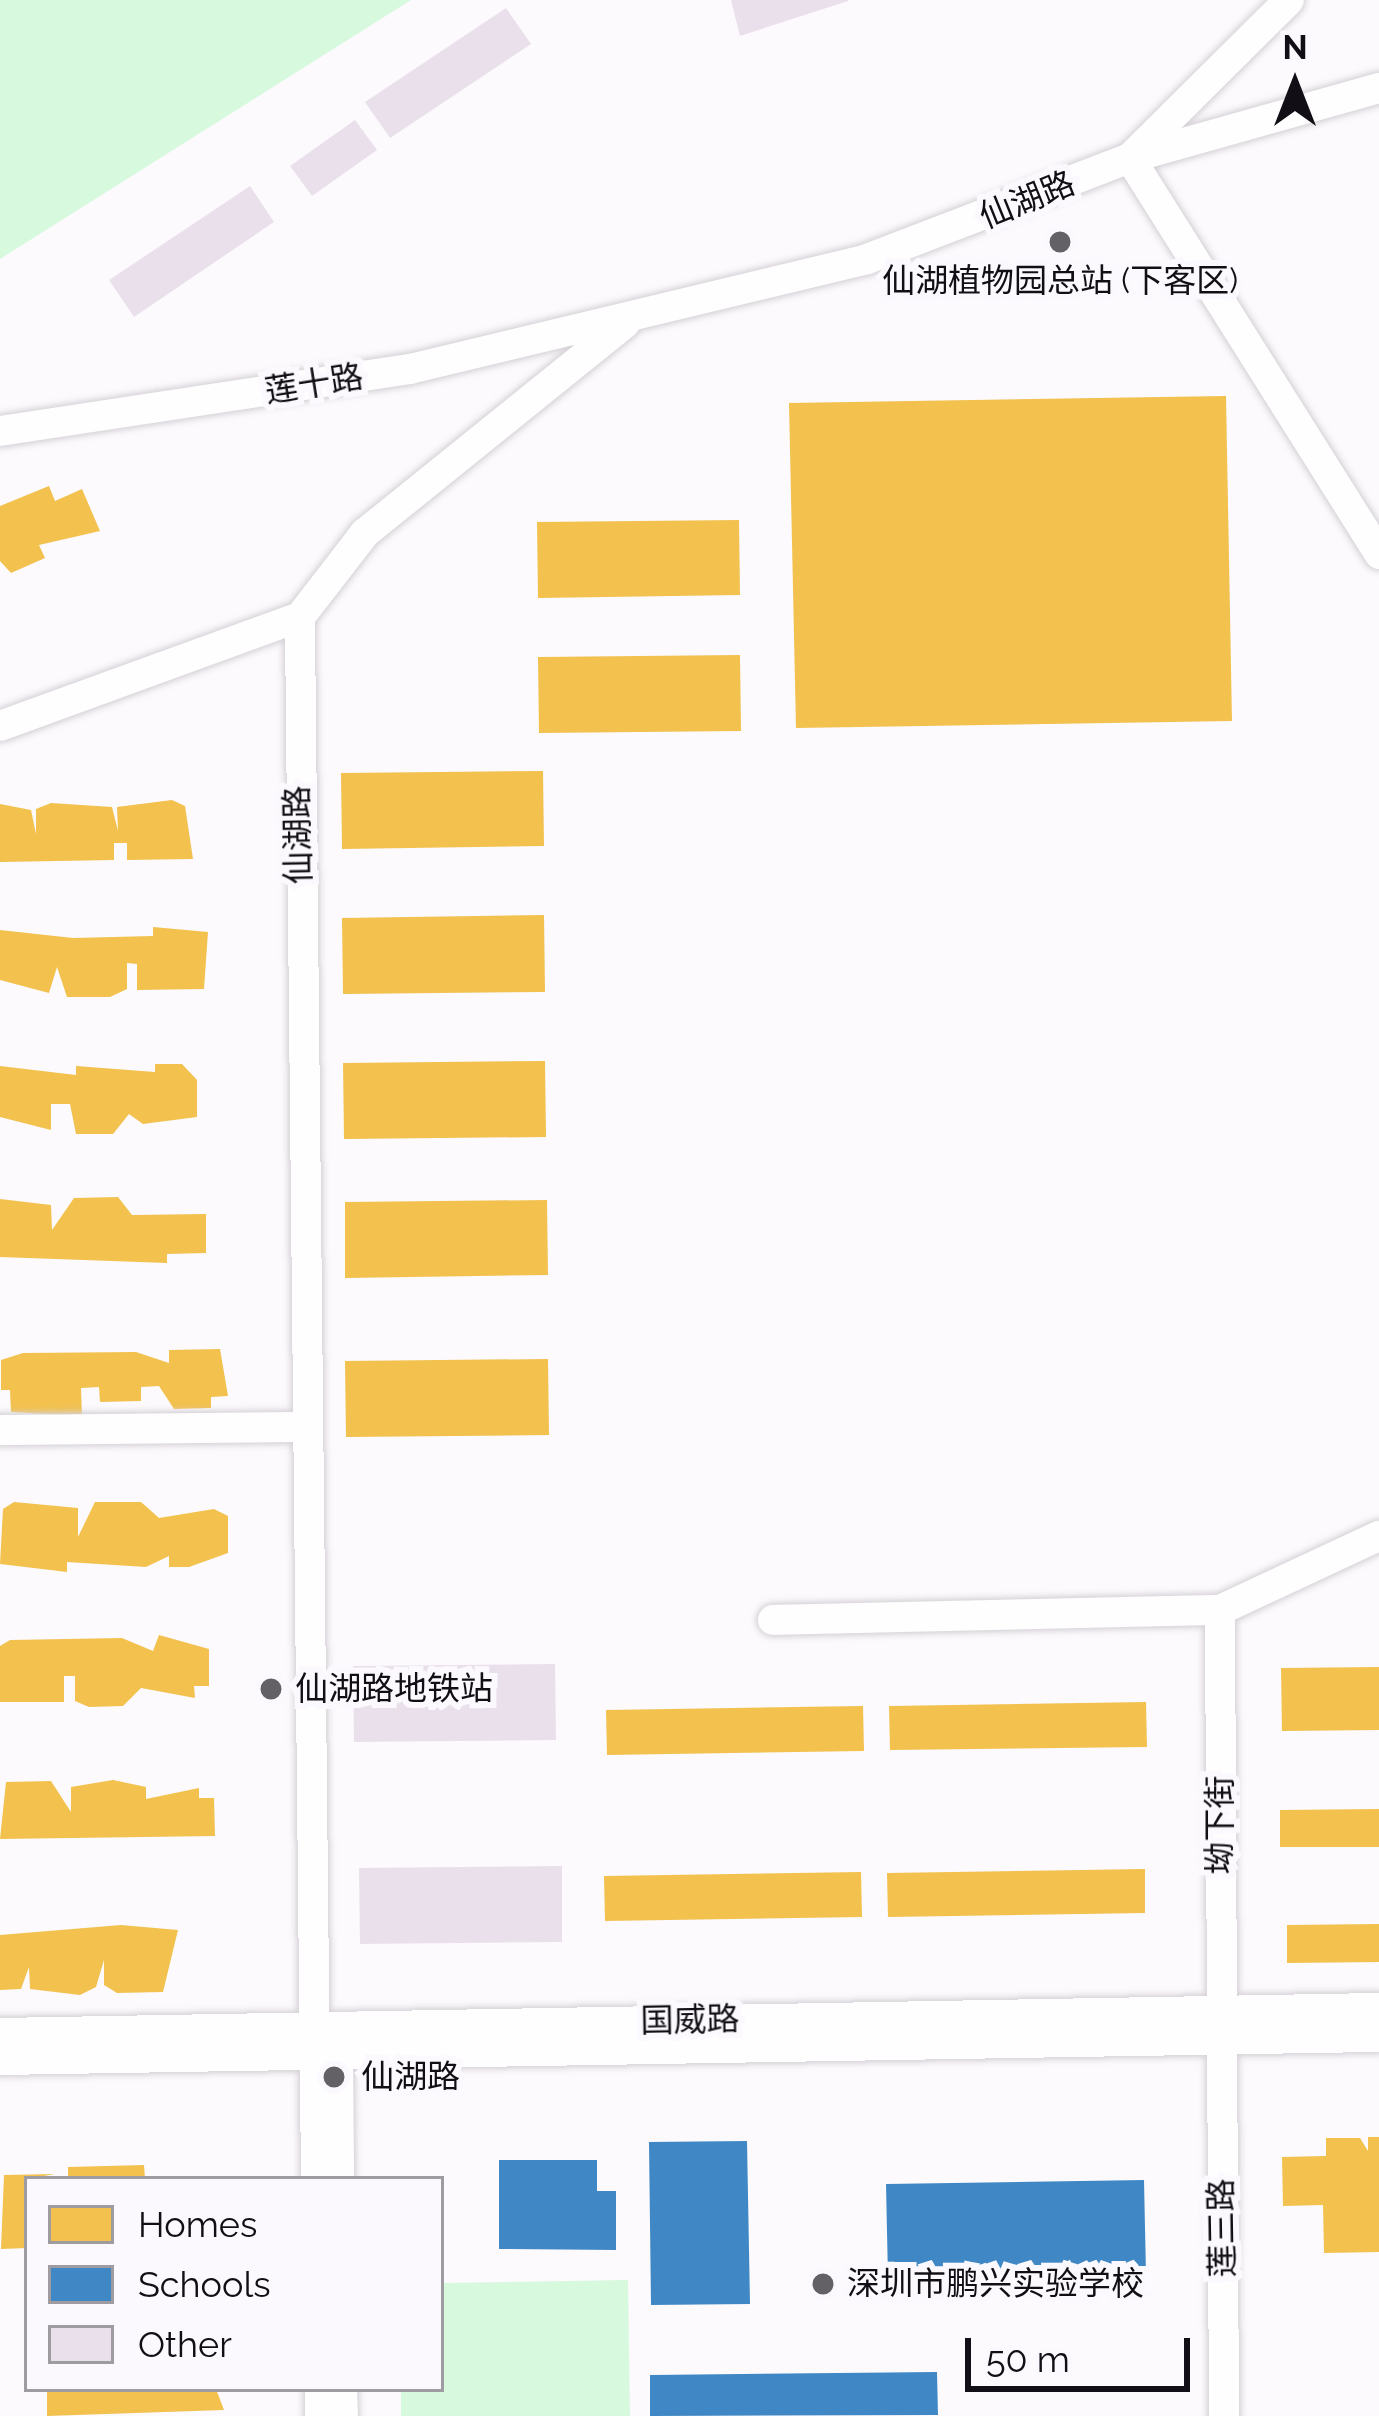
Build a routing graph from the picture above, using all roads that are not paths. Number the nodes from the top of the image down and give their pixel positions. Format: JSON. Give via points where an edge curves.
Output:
{"nodes":[{"id":1,"x":1288,"y":0,"type":"edge"},
{"id":2,"x":1379,"y":88,"type":"edge"},
{"id":3,"x":1130,"y":158,"type":"junction"},
{"id":4,"x":625,"y":323,"type":"junction"},
{"id":5,"x":0,"y":431,"type":"edge"},
{"id":6,"x":1379,"y":554,"type":"edge"},
{"id":7,"x":300,"y":617,"type":"junction"},
{"id":8,"x":0,"y":726,"type":"edge"},
{"id":9,"x":306,"y":1427,"type":"junction"},
{"id":10,"x":0,"y":1430,"type":"edge"},
{"id":11,"x":1379,"y":1536,"type":"edge"},
{"id":12,"x":1220,"y":1610,"type":"junction"},
{"id":13,"x":773,"y":1619,"type":"dead end"},
{"id":14,"x":1379,"y":2008,"type":"edge"},
{"id":15,"x":1221,"y":2025,"type":"junction"},
{"id":16,"x":0,"y":2033,"type":"edge"},
{"id":17,"x":1379,"y":2037,"type":"edge"},
{"id":18,"x":322,"y":2046,"type":"junction"},
{"id":19,"x":0,"y":2060,"type":"edge"},
{"id":20,"x":316,"y":2176,"type":"edge"},
{"id":21,"x":339,"y":2176,"type":"edge"},
{"id":22,"x":1224,"y":2416,"type":"edge"}],
"edges":[{"from":1,"to":3,"type":"street","name":"仙湖路"},
{"from":2,"to":3,"type":"street","name":"仙湖路"},
{"from":3,"to":4,"type":"street","name":"仙湖路","via":[[867,259]]},
{"from":3,"to":6,"type":"street"},
{"from":4,"to":5,"type":"street","name":"莲十路","via":[[410,370]]},
{"from":4,"to":7,"type":"street","name":"仙湖路","via":[[365,533]]},
{"from":7,"to":8,"type":"street"},
{"from":7,"to":9,"type":"street","name":"仙湖路"},
{"from":9,"to":10,"type":"street"},
{"from":9,"to":18,"type":"street","name":"仙湖路"},
{"from":11,"to":12,"type":"street"},
{"from":12,"to":13,"type":"street"},
{"from":12,"to":15,"type":"street","name":"坳下街"},
{"from":14,"to":15,"type":"street","name":"国威路"},
{"from":15,"to":17,"type":"street","name":"国威路"},
{"from":15,"to":18,"type":"street","name":"国威路"},
{"from":15,"to":22,"type":"street","name":"莲三路"},
{"from":16,"to":18,"type":"street","name":"国威路"},
{"from":18,"to":19,"type":"street","name":"国威路"},
{"from":18,"to":20,"type":"street","name":"仙湖路"},
{"from":18,"to":21,"type":"street","name":"仙湖路"}]}
